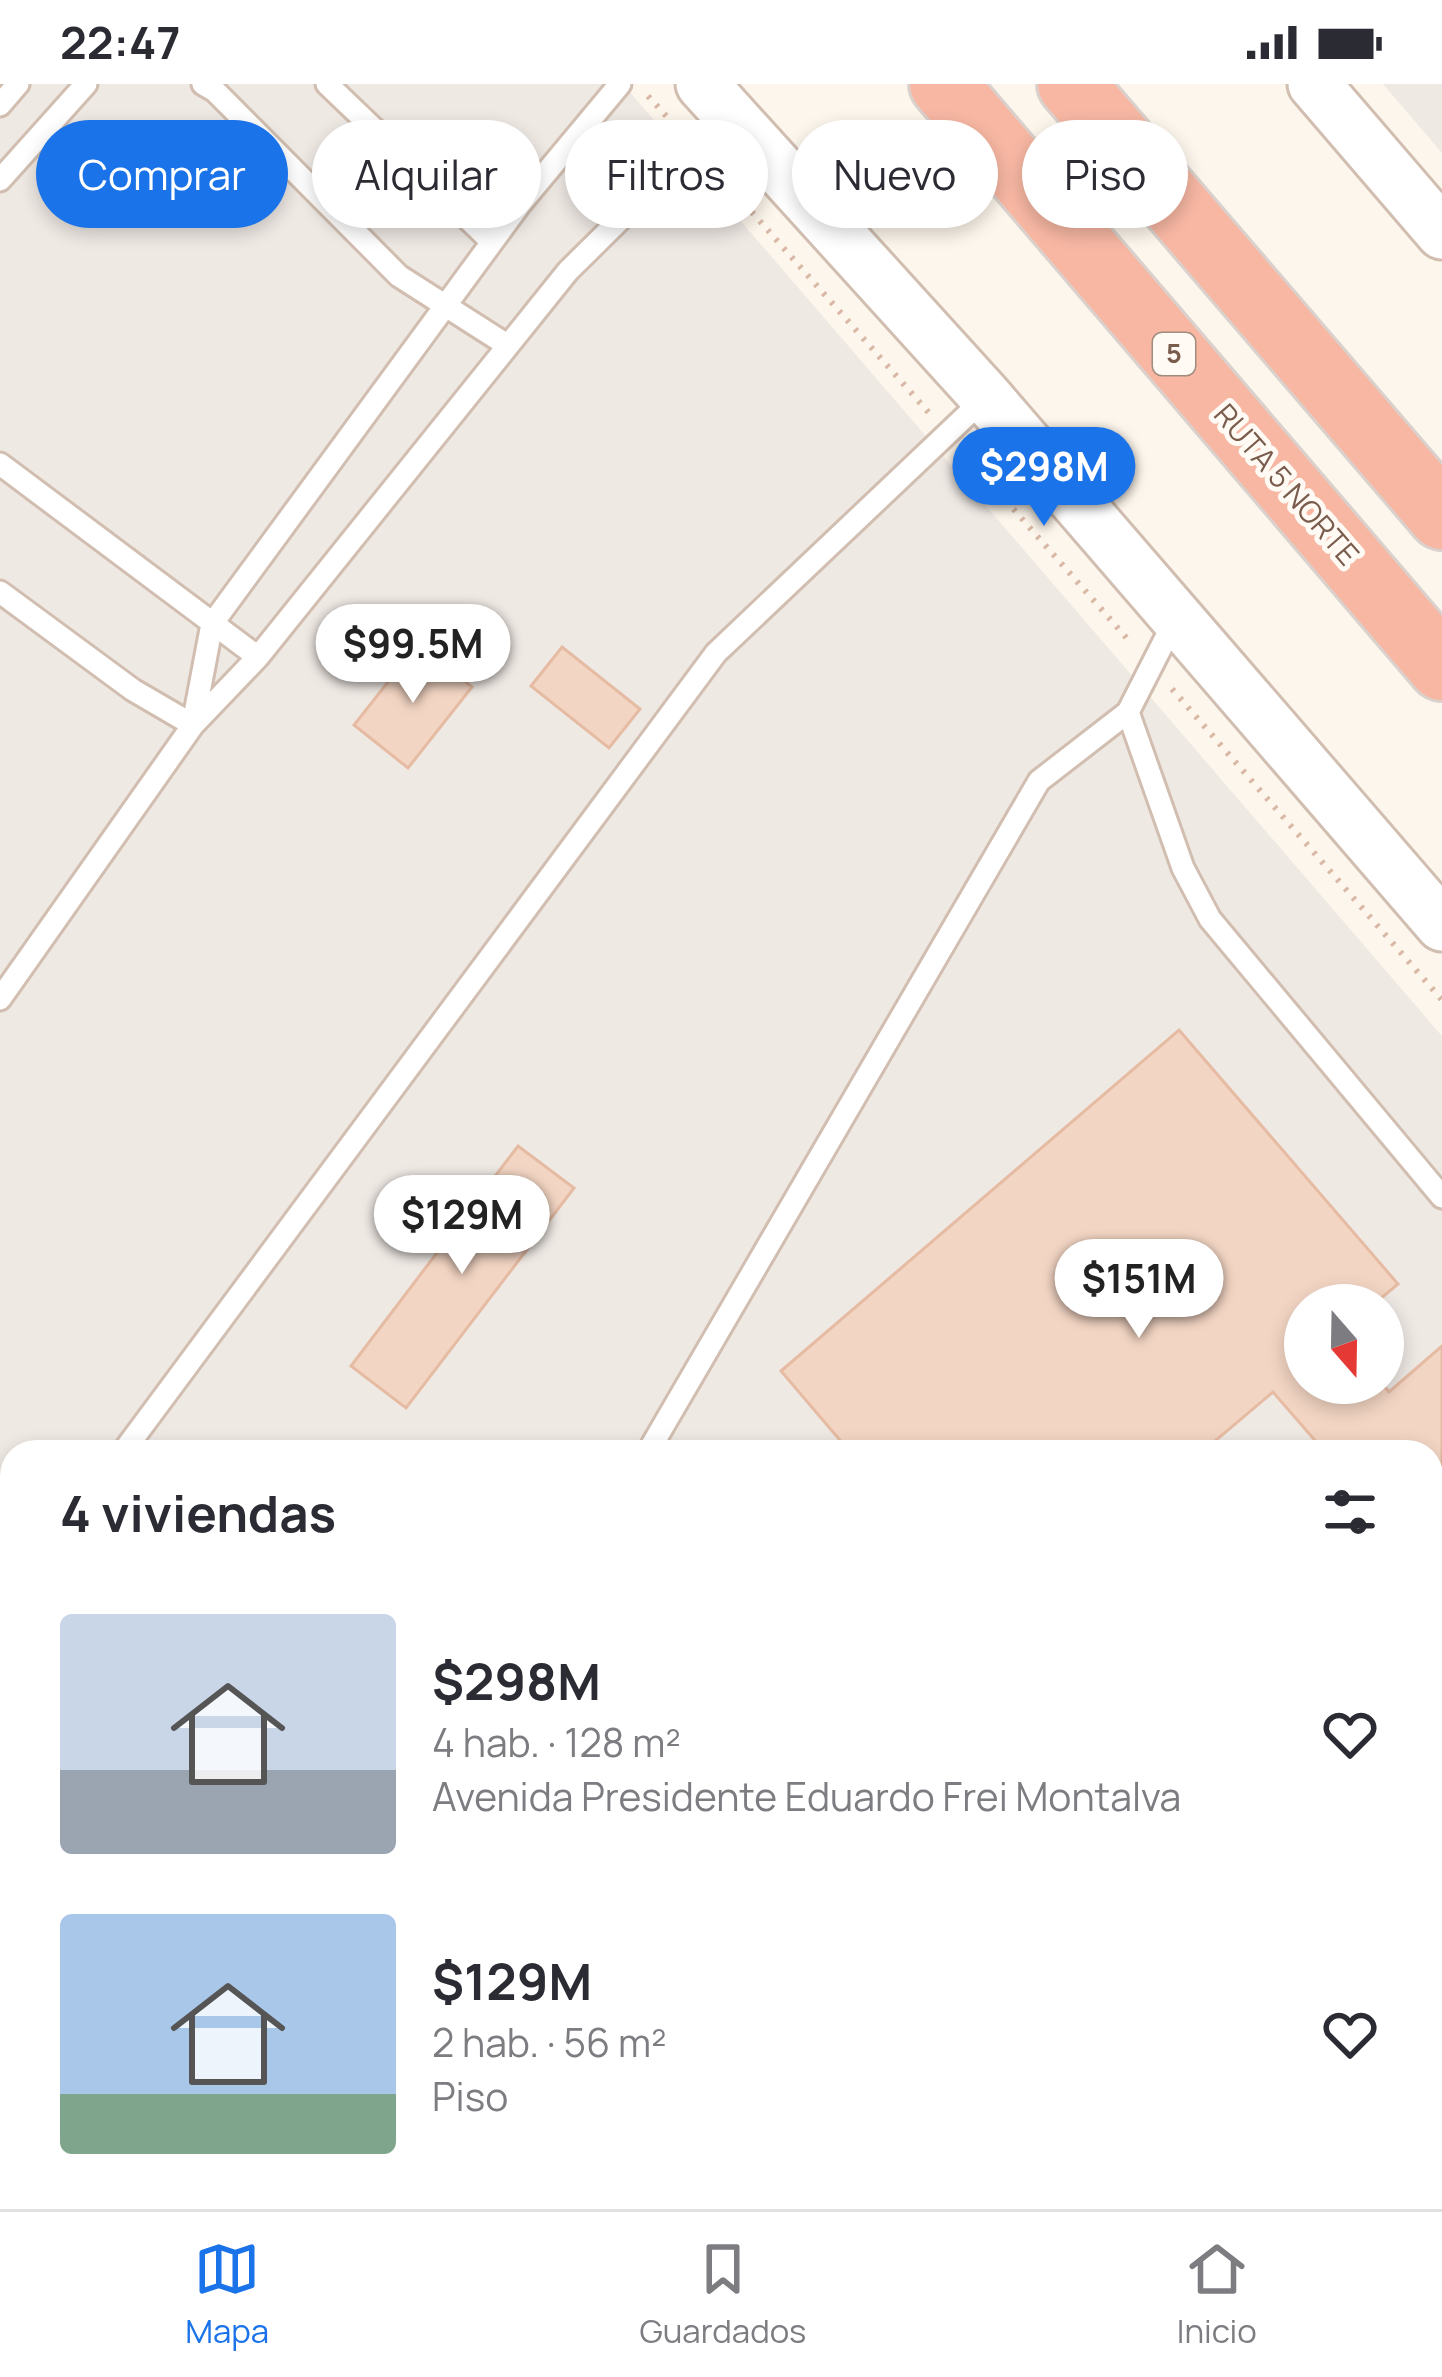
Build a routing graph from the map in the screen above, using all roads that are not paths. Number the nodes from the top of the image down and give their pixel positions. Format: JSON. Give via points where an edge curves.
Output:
{"nodes":[{"id":1,"x":18,"y":84,"type":"edge"},
{"id":2,"x":86,"y":84,"type":"edge"},
{"id":3,"x":203,"y":84,"type":"edge"},
{"id":4,"x":327,"y":84,"type":"edge"},
{"id":5,"x":620,"y":84,"type":"edge"},
{"id":6,"x":702,"y":84,"type":"edge"},
{"id":7,"x":917,"y":84,"type":"edge"},
{"id":8,"x":944,"y":84,"type":"edge"},
{"id":9,"x":1071,"y":84,"type":"edge"},
{"id":10,"x":1117,"y":84,"type":"edge"},
{"id":11,"x":1314,"y":84,"type":"edge"},
{"id":12,"x":0,"y":105,"type":"edge"},
{"id":13,"x":718,"y":120,"type":"edge"},
{"id":14,"x":963,"y":120,"type":"edge"},
{"id":15,"x":974,"y":120,"type":"edge"},
{"id":16,"x":998,"y":148,"type":"edge"},
{"id":17,"x":0,"y":180,"type":"edge"},
{"id":18,"x":768,"y":188,"type":"edge"},
{"id":19,"x":612,"y":228,"type":"edge"},
{"id":20,"x":1442,"y":233,"type":"edge"},
{"id":21,"x":492,"y":242,"type":"junction"},
{"id":22,"x":1227,"y":266,"type":"junction"},
{"id":23,"x":444,"y":306,"type":"junction"},
{"id":24,"x":507,"y":344,"type":"junction"},
{"id":25,"x":986,"y":397,"type":"junction"},
{"id":26,"x":0,"y":464,"type":"edge"},
{"id":27,"x":1442,"y":516,"type":"edge"},
{"id":28,"x":0,"y":592,"type":"edge"},
{"id":29,"x":1178,"y":616,"type":"junction"},
{"id":30,"x":212,"y":624,"type":"junction"},
{"id":31,"x":258,"y":657,"type":"junction"},
{"id":32,"x":1442,"y":667,"type":"edge"},
{"id":33,"x":1128,"y":712,"type":"junction"},
{"id":34,"x":193,"y":725,"type":"junction"},
{"id":35,"x":1442,"y":926,"type":"edge"},
{"id":36,"x":0,"y":999,"type":"edge"},
{"id":37,"x":1442,"y":1197,"type":"edge"},
{"id":38,"x":132,"y":1440,"type":"edge"},
{"id":39,"x":655,"y":1440,"type":"edge"}],
"edges":[{"from":1,"to":12,"type":"lane"},
{"from":2,"to":17,"type":"lane"},
{"from":3,"to":23,"type":"lane","via":[[399,276]]},
{"from":4,"to":21,"type":"lane"},
{"from":5,"to":21,"type":"lane"},
{"from":6,"to":13,"type":"street"},
{"from":7,"to":14,"type":"highway"},
{"from":8,"to":15,"type":"highway","name":"RUTA 5 NORTE","number":"5"},
{"from":9,"to":22,"type":"highway"},
{"from":10,"to":22,"type":"highway"},
{"from":11,"to":20,"type":"street"},
{"from":16,"to":32,"type":"highway","name":"RUTA 5 NORTE","number":"5"},
{"from":18,"to":25,"type":"street"},
{"from":19,"to":24,"type":"lane"},
{"from":21,"to":23,"type":"lane"},
{"from":22,"to":27,"type":"highway"},
{"from":23,"to":24,"type":"lane"},
{"from":23,"to":30,"type":"lane"},
{"from":24,"to":31,"type":"lane"},
{"from":25,"to":29,"type":"street"},
{"from":25,"to":38,"type":"lane","via":[[716,652]]},
{"from":26,"to":30,"type":"lane"},
{"from":28,"to":34,"type":"lane"},
{"from":29,"to":33,"type":"lane"},
{"from":29,"to":35,"type":"street"},
{"from":30,"to":31,"type":"lane"},
{"from":30,"to":34,"type":"lane"},
{"from":31,"to":34,"type":"lane"},
{"from":33,"to":37,"type":"lane","via":[[1183,868],[1210,919]]},
{"from":33,"to":39,"type":"lane","via":[[1039,781]]},
{"from":34,"to":36,"type":"lane"}]}
